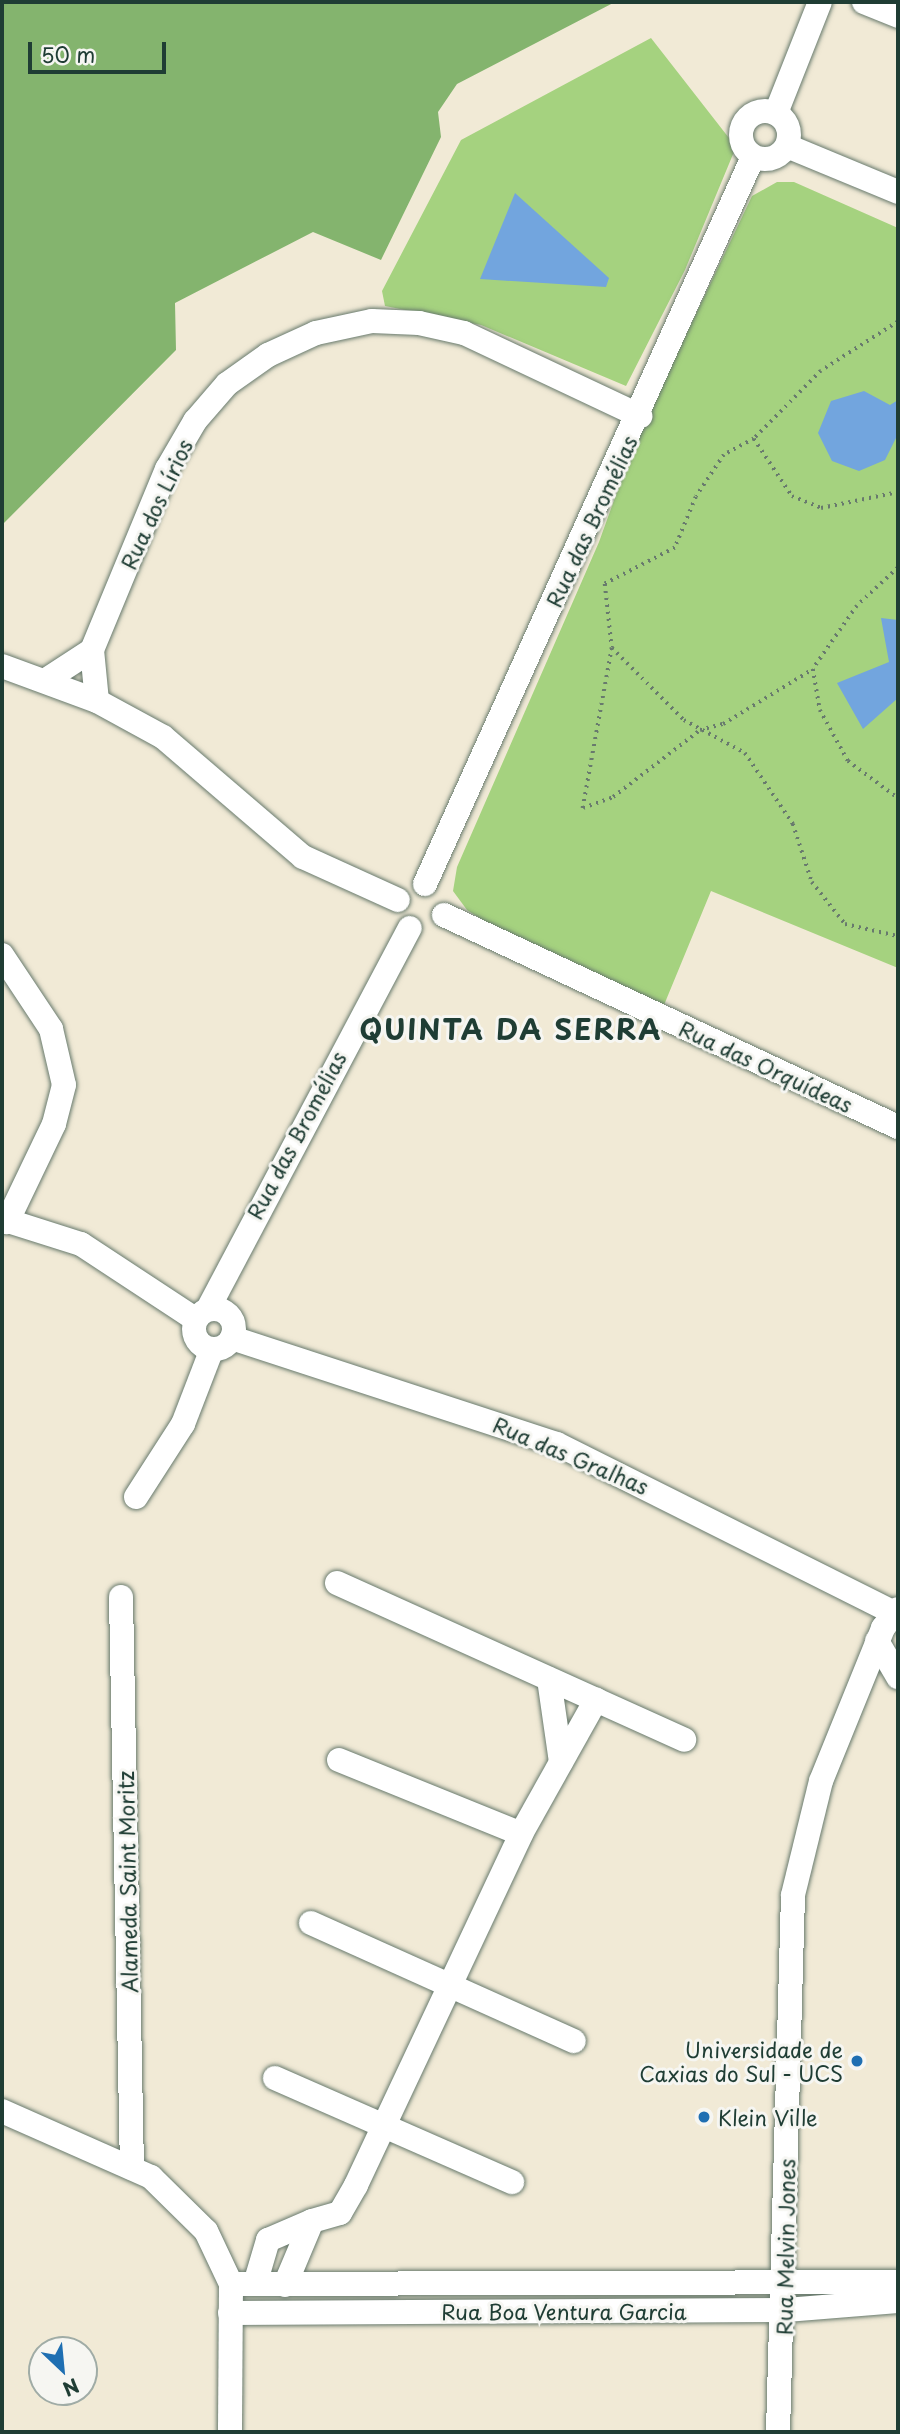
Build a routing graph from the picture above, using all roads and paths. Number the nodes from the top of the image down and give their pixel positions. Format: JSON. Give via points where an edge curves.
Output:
{"nodes":[{"id":1,"x":820,"y":2,"type":"edge"},
{"id":2,"x":864,"y":2,"type":"edge"},
{"id":3,"x":898,"y":16,"type":"edge"},
{"id":4,"x":776,"y":113,"type":"junction"},
{"id":5,"x":787,"y":146,"type":"junction"},
{"id":6,"x":753,"y":157,"type":"junction"},
{"id":7,"x":898,"y":192,"type":"edge"},
{"id":8,"x":898,"y":322,"type":"edge"},
{"id":9,"x":640,"y":416,"type":"junction"},
{"id":10,"x":754,"y":439,"type":"junction"},
{"id":11,"x":898,"y":492,"type":"edge"},
{"id":12,"x":898,"y":568,"type":"edge"},
{"id":13,"x":612,"y":648,"type":"junction"},
{"id":14,"x":92,"y":650,"type":"junction"},
{"id":15,"x":2,"y":666,"type":"edge"},
{"id":16,"x":813,"y":669,"type":"junction"},
{"id":17,"x":46,"y":680,"type":"junction"},
{"id":18,"x":97,"y":701,"type":"junction"},
{"id":19,"x":700,"y":730,"type":"junction"},
{"id":20,"x":898,"y":798,"type":"edge"},
{"id":21,"x":425,"y":884,"type":"junction"},
{"id":22,"x":398,"y":900,"type":"junction"},
{"id":23,"x":444,"y":915,"type":"junction"},
{"id":24,"x":410,"y":928,"type":"junction"},
{"id":25,"x":898,"y":936,"type":"edge"},
{"id":26,"x":2,"y":955,"type":"edge"},
{"id":27,"x":898,"y":1127,"type":"edge"},
{"id":28,"x":5,"y":1221,"type":"edge"},
{"id":29,"x":202,"y":1314,"type":"junction"},
{"id":30,"x":222,"y":1344,"type":"junction"},
{"id":31,"x":136,"y":1497,"type":"dead end"},
{"id":32,"x":337,"y":1583,"type":"dead end"},
{"id":33,"x":121,"y":1597,"type":"dead end"},
{"id":34,"x":896,"y":1611,"type":"edge"},
{"id":35,"x":877,"y":1641,"type":"junction"},
{"id":36,"x":898,"y":1677,"type":"edge"},
{"id":37,"x":549,"y":1679,"type":"junction"},
{"id":38,"x":596,"y":1700,"type":"junction"},
{"id":39,"x":684,"y":1740,"type":"dead end"},
{"id":40,"x":339,"y":1760,"type":"dead end"},
{"id":41,"x":561,"y":1762,"type":"junction"},
{"id":42,"x":521,"y":1834,"type":"junction"},
{"id":43,"x":311,"y":1923,"type":"dead end"},
{"id":44,"x":450,"y":1981,"type":"junction"},
{"id":45,"x":575,"y":2041,"type":"dead end"},
{"id":46,"x":275,"y":2078,"type":"dead end"},
{"id":47,"x":2,"y":2111,"type":"edge"},
{"id":48,"x":387,"y":2125,"type":"junction"},
{"id":49,"x":132,"y":2168,"type":"junction"},
{"id":50,"x":512,"y":2182,"type":"dead end"},
{"id":51,"x":312,"y":2221,"type":"junction"},
{"id":52,"x":786,"y":2281,"type":"junction"},
{"id":53,"x":898,"y":2282,"type":"edge"},
{"id":54,"x":243,"y":2284,"type":"junction"},
{"id":55,"x":289,"y":2285,"type":"junction"},
{"id":56,"x":898,"y":2301,"type":"edge"},
{"id":57,"x":786,"y":2309,"type":"junction"},
{"id":58,"x":230,"y":2313,"type":"junction"},
{"id":59,"x":293,"y":2313,"type":"junction"},
{"id":60,"x":230,"y":2432,"type":"edge"},
{"id":61,"x":778,"y":2432,"type":"edge"}],
"edges":[{"from":1,"to":4,"type":"street"},
{"from":2,"to":3,"type":"street"},
{"from":4,"to":5,"type":"street","via":[[788,127]]},
{"from":4,"to":6,"type":"street","via":[[755,113],[741,129]]},
{"from":5,"to":6,"type":"street","via":[[772,159]]},
{"from":5,"to":7,"type":"street"},
{"from":6,"to":9,"type":"street","name":"Rua das Bromélias"},
{"from":8,"to":10,"type":"path","via":[[821,370]]},
{"from":9,"to":14,"type":"street","name":"Rua dos Lírios","via":[[464,333],[372,320],[316,333],[268,355],[227,384],[195,421],[167,470]]},
{"from":9,"to":21,"type":"street","name":"Rua das Bromélias"},
{"from":10,"to":11,"type":"path","via":[[792,496],[821,508]]},
{"from":10,"to":13,"type":"path","via":[[724,455],[696,497],[675,548],[605,584]]},
{"from":12,"to":16,"type":"path","via":[[858,606]]},
{"from":13,"to":19,"type":"path"},
{"from":13,"to":19,"type":"path","via":[[583,808],[612,797]]},
{"from":14,"to":17,"type":"street"},
{"from":14,"to":18,"type":"street","name":"Rua dos Lírios"},
{"from":15,"to":17,"type":"street"},
{"from":16,"to":19,"type":"path","via":[[723,724]]},
{"from":16,"to":20,"type":"path","via":[[820,710],[848,761]]},
{"from":17,"to":18,"type":"street"},
{"from":18,"to":22,"type":"street","via":[[186,754],[303,857]]},
{"from":19,"to":25,"type":"path","via":[[745,753],[793,824],[812,882],[845,925]]},
{"from":21,"to":22,"type":"street","via":[[409,887]]},
{"from":21,"to":23,"type":"street","via":[[439,891]]},
{"from":22,"to":24,"type":"street","via":[[399,916]]},
{"from":23,"to":24,"type":"street","via":[[426,930]]},
{"from":23,"to":27,"type":"street","name":"Rua das Orquídeas"},
{"from":24,"to":29,"type":"street","name":"Rua das Bromélias"},
{"from":26,"to":28,"type":"street","via":[[51,1029],[64,1084],[54,1124]]},
{"from":28,"to":29,"type":"street","via":[[81,1244]]},
{"from":29,"to":30,"type":"street","via":[[198,1342]]},
{"from":29,"to":30,"type":"street","via":[[229,1316]]},
{"from":30,"to":31,"type":"street","via":[[183,1424]]},
{"from":30,"to":34,"type":"street","name":"Rua das Gralhas","via":[[557,1444]]},
{"from":32,"to":37,"type":"street"},
{"from":33,"to":49,"type":"street","name":"Alameda Saint Moritz"},
{"from":34,"to":35,"type":"street","name":"Rua Melvin Jones"},
{"from":35,"to":36,"type":"street"},
{"from":35,"to":52,"type":"street","name":"Rua Melvin Jones","via":[[811,1815],[793,1895]]},
{"from":37,"to":38,"type":"street"},
{"from":37,"to":41,"type":"street"},
{"from":38,"to":39,"type":"street"},
{"from":38,"to":41,"type":"street"},
{"from":40,"to":42,"type":"street"},
{"from":41,"to":42,"type":"street"},
{"from":42,"to":44,"type":"street"},
{"from":43,"to":44,"type":"street"},
{"from":44,"to":45,"type":"street"},
{"from":44,"to":48,"type":"street"},
{"from":46,"to":48,"type":"street"},
{"from":47,"to":49,"type":"street"},
{"from":48,"to":50,"type":"street"},
{"from":48,"to":51,"type":"street","via":[[340,2213]]},
{"from":49,"to":54,"type":"street","via":[[166,2188],[194,2216]]},
{"from":51,"to":54,"type":"street","via":[[268,2240]]},
{"from":51,"to":55,"type":"street"},
{"from":52,"to":53,"type":"street","name":"Rua Boa Ventura Garcia"},
{"from":52,"to":55,"type":"street","name":"Rua Boa Ventura Garcia"},
{"from":52,"to":57,"type":"street","name":"Rua Melvin Jones"},
{"from":54,"to":55,"type":"street","name":"Rua Boa Ventura Garcia"},
{"from":54,"to":58,"type":"street"},
{"from":55,"to":59,"type":"street"},
{"from":56,"to":57,"type":"street","name":"Rua Boa Ventura Garcia"},
{"from":57,"to":59,"type":"street","name":"Rua Boa Ventura Garcia"},
{"from":57,"to":61,"type":"street","name":"Rua Melvin Jones"},
{"from":58,"to":59,"type":"street","name":"Rua Boa Ventura Garcia"},
{"from":58,"to":60,"type":"street"}]}
